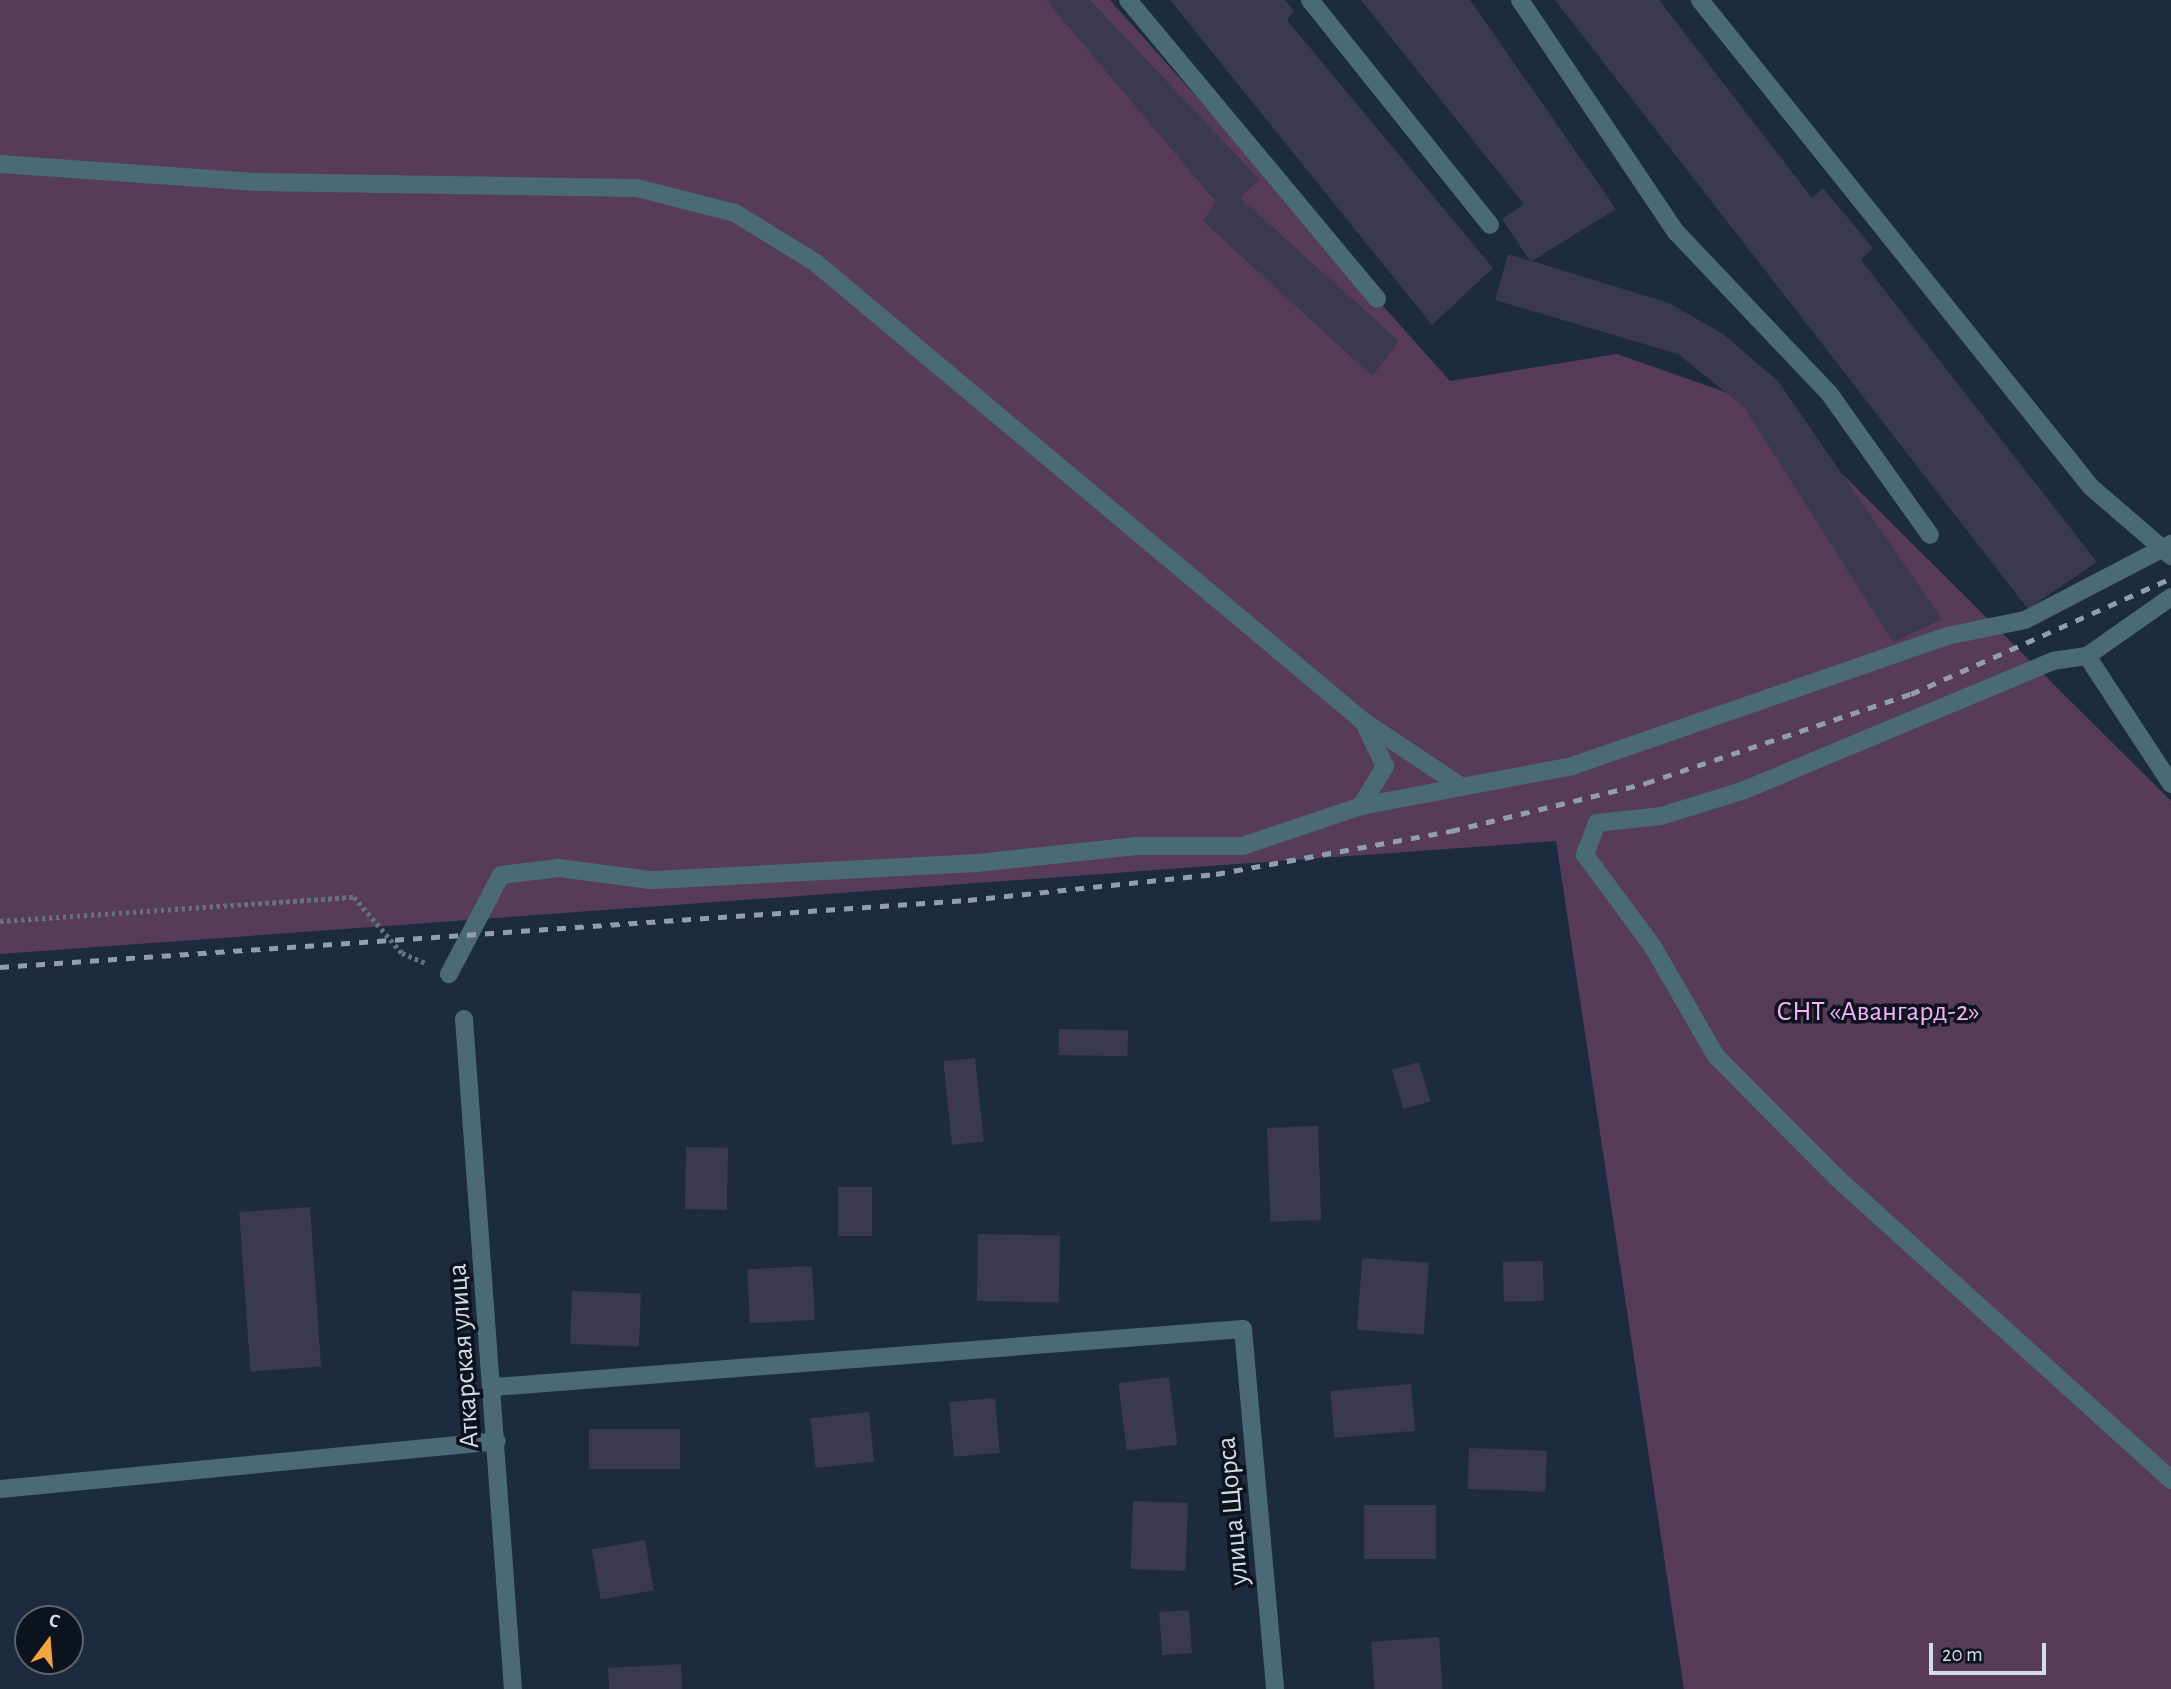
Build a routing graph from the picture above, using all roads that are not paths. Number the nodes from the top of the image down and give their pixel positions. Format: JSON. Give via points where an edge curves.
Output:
{"nodes":[{"id":1,"x":1128,"y":0,"type":"edge"},
{"id":2,"x":1310,"y":0,"type":"edge"},
{"id":3,"x":1520,"y":0,"type":"edge"},
{"id":4,"x":1700,"y":0,"type":"edge"},
{"id":5,"x":0,"y":164,"type":"edge"},
{"id":6,"x":1490,"y":225,"type":"dead end"},
{"id":7,"x":1377,"y":299,"type":"dead end"},
{"id":8,"x":1930,"y":535,"type":"dead end"},
{"id":9,"x":2170,"y":549,"type":"edge"},
{"id":10,"x":2171,"y":597,"type":"edge"},
{"id":11,"x":2087,"y":656,"type":"junction"},
{"id":12,"x":1363,"y":721,"type":"junction"},
{"id":13,"x":2171,"y":784,"type":"edge"},
{"id":14,"x":1462,"y":787,"type":"junction"},
{"id":15,"x":1361,"y":806,"type":"junction"},
{"id":16,"x":449,"y":974,"type":"road end"},
{"id":17,"x":464,"y":1019,"type":"dead end"},
{"id":18,"x":494,"y":1387,"type":"junction"},
{"id":19,"x":497,"y":1441,"type":"junction"},
{"id":20,"x":2171,"y":1480,"type":"edge"},
{"id":21,"x":0,"y":1489,"type":"edge"},
{"id":22,"x":513,"y":1689,"type":"edge"},
{"id":23,"x":1275,"y":1689,"type":"edge"}],
"edges":[{"from":1,"to":7,"type":"street"},
{"from":2,"to":6,"type":"street"},
{"from":3,"to":8,"type":"street","via":[[1676,232],[1829,393]]},
{"from":4,"to":9,"type":"street","via":[[2091,487]]},
{"from":5,"to":12,"type":"street","via":[[259,181],[637,188],[734,213],[816,263]]},
{"from":9,"to":14,"type":"street","via":[[2025,620],[1947,636],[1572,766]]},
{"from":10,"to":11,"type":"street"},
{"from":11,"to":13,"type":"street"},
{"from":11,"to":20,"type":"street","via":[[2053,661],[1745,790],[1661,816],[1597,823],[1585,855],[1653,947],[1716,1056],[1836,1177]]},
{"from":12,"to":14,"type":"street"},
{"from":12,"to":15,"type":"street","via":[[1385,766]]},
{"from":14,"to":15,"type":"street"},
{"from":15,"to":16,"type":"street","via":[[1243,846],[1136,846],[978,863],[650,880],[559,868],[502,875]]},
{"from":17,"to":18,"type":"street","name":"Аткарская улица"},
{"from":18,"to":19,"type":"street","name":"Аткарская улица"},
{"from":18,"to":23,"type":"street","name":"улица Щорса","via":[[1243,1329]]},
{"from":19,"to":21,"type":"street"},
{"from":19,"to":22,"type":"street","name":"Аткарская улица"}]}
